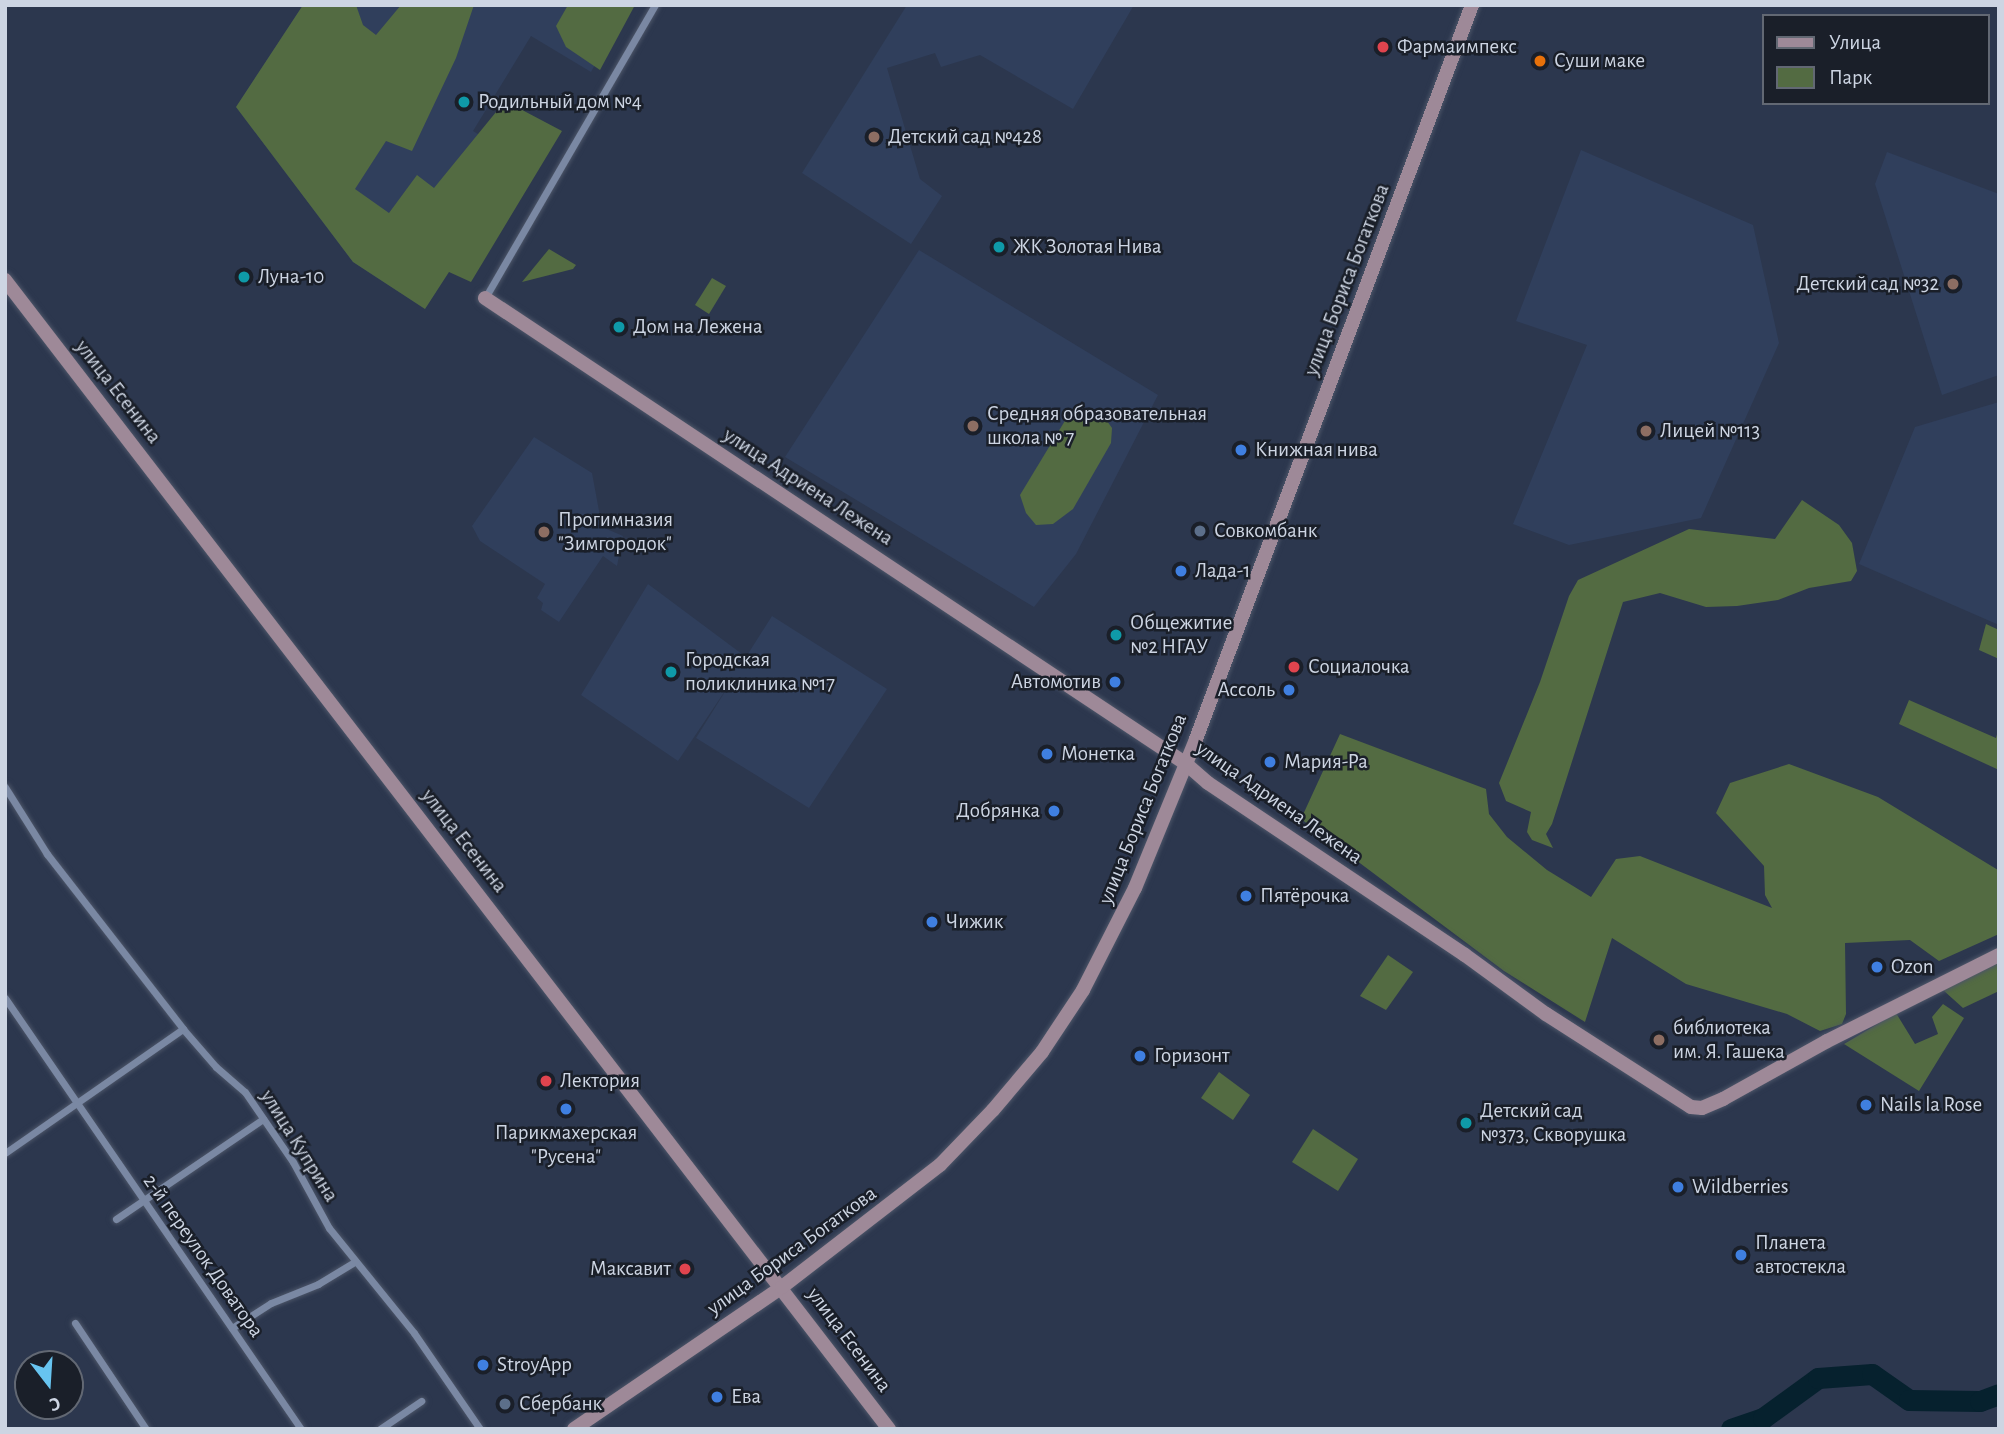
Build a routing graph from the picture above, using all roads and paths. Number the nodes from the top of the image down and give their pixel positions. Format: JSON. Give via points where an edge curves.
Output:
{"nodes":[{"id":1,"x":655,"y":5,"type":"edge"},
{"id":2,"x":1472,"y":5,"type":"edge"},
{"id":3,"x":5,"y":280,"type":"edge"},
{"id":4,"x":485,"y":298,"type":"joint"},
{"id":5,"x":1185,"y":763,"type":"junction"},
{"id":6,"x":5,"y":787,"type":"edge"},
{"id":7,"x":1999,"y":955,"type":"edge"},
{"id":8,"x":5,"y":998,"type":"edge"},
{"id":9,"x":183,"y":1029,"type":"junction"},
{"id":10,"x":77,"y":1102,"type":"junction"},
{"id":11,"x":263,"y":1119,"type":"junction"},
{"id":12,"x":5,"y":1153,"type":"edge"},
{"id":13,"x":144,"y":1200,"type":"junction"},
{"id":14,"x":116,"y":1219,"type":"dead end"},
{"id":15,"x":356,"y":1261,"type":"junction"},
{"id":16,"x":782,"y":1287,"type":"junction"},
{"id":17,"x":75,"y":1323,"type":"dead end"},
{"id":18,"x":232,"y":1328,"type":"junction"},
{"id":19,"x":421,"y":1401,"type":"dead end"},
{"id":20,"x":146,"y":1429,"type":"edge"},
{"id":21,"x":301,"y":1429,"type":"edge"},
{"id":22,"x":380,"y":1429,"type":"edge"},
{"id":23,"x":480,"y":1429,"type":"edge"},
{"id":24,"x":574,"y":1429,"type":"edge"},
{"id":25,"x":889,"y":1429,"type":"edge"}],
"edges":[{"from":1,"to":4,"type":"street"},
{"from":2,"to":5,"type":"street","name":"улица Бориса Богаткова"},
{"from":3,"to":16,"type":"street","name":"улица Есенина"},
{"from":4,"to":5,"type":"street","name":"улица Адриена Лежена"},
{"from":5,"to":7,"type":"street","name":"улица Адриена Лежена","via":[[1546,1014],[1691,1107],[1702,1108],[1723,1099]]},
{"from":5,"to":16,"type":"street","name":"улица Бориса Богаткова","via":[[1115,932],[1042,1052],[940,1165]]},
{"from":6,"to":9,"type":"street","name":"улица Куприна","via":[[47,854]]},
{"from":8,"to":10,"type":"street","name":"2-й переулок Доватора"},
{"from":9,"to":10,"type":"street"},
{"from":9,"to":11,"type":"street","name":"улица Куприна","via":[[215,1067],[245,1092]]},
{"from":10,"to":12,"type":"street"},
{"from":10,"to":13,"type":"street","name":"2-й переулок Доватора"},
{"from":11,"to":13,"type":"street"},
{"from":11,"to":15,"type":"street","name":"улица Куприна","via":[[329,1228]]},
{"from":13,"to":14,"type":"street"},
{"from":13,"to":18,"type":"street","name":"2-й переулок Доватора"},
{"from":15,"to":18,"type":"street"},
{"from":15,"to":23,"type":"street","name":"улица Куприна","via":[[414,1333]]},
{"from":16,"to":24,"type":"street","name":"улица Бориса Богаткова"},
{"from":16,"to":25,"type":"street","name":"улица Есенина"},
{"from":17,"to":20,"type":"street"},
{"from":18,"to":21,"type":"street","name":"2-й переулок Доватора"},
{"from":19,"to":22,"type":"street"}]}
